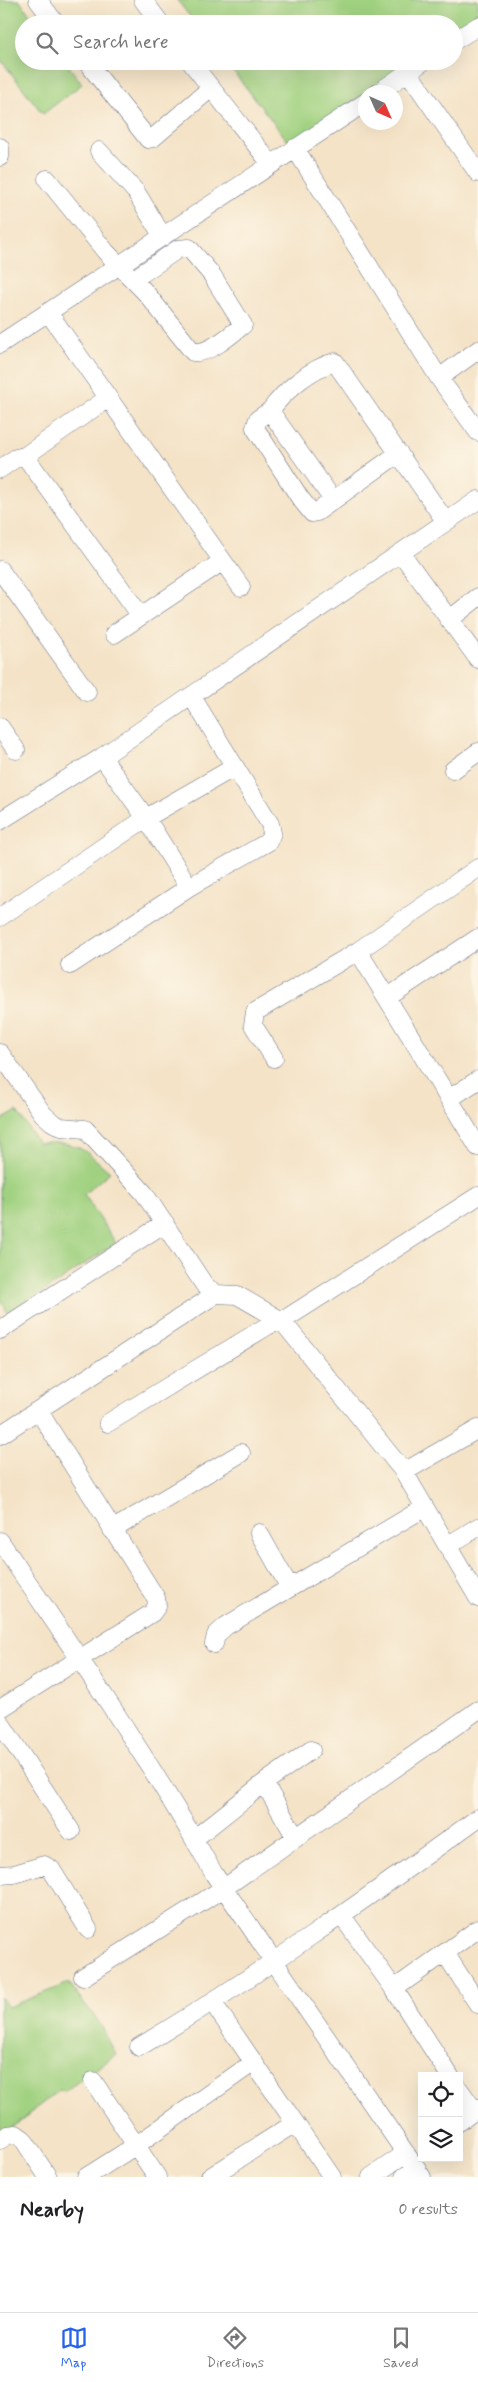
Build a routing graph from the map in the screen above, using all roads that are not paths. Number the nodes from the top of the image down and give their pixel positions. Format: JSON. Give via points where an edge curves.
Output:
{"nodes":[{"id":1,"x":38,"y":0,"type":"edge"},
{"id":2,"x":143,"y":0,"type":"edge"},
{"id":3,"x":49,"y":15,"type":"edge"},
{"id":4,"x":154,"y":15,"type":"edge"},
{"id":5,"x":478,"y":26,"type":"edge"},
{"id":6,"x":463,"y":35,"type":"edge"},
{"id":7,"x":93,"y":70,"type":"edge"},
{"id":8,"x":197,"y":70,"type":"edge"},
{"id":9,"x":411,"y":70,"type":"edge"},
{"id":10,"x":408,"y":72,"type":"junction"},
{"id":11,"x":389,"y":85,"type":"edge"},
{"id":12,"x":211,"y":88,"type":"junction"},
{"id":13,"x":358,"y":107,"type":"edge"},
{"id":14,"x":0,"y":147,"type":"edge"},
{"id":15,"x":294,"y":148,"type":"junction"},
{"id":16,"x":99,"y":151,"type":"dead end"},
{"id":17,"x":0,"y":157,"type":"edge"},
{"id":18,"x":271,"y":164,"type":"junction"},
{"id":19,"x":478,"y":173,"type":"edge"},
{"id":20,"x":47,"y":178,"type":"dead end"},
{"id":21,"x":163,"y":237,"type":"junction"},
{"id":22,"x":119,"y":266,"type":"junction"},
{"id":23,"x":134,"y":279,"type":"junction"},
{"id":24,"x":48,"y":312,"type":"junction"},
{"id":25,"x":0,"y":344,"type":"edge"},
{"id":26,"x":478,"y":350,"type":"edge"},
{"id":27,"x":440,"y":378,"type":"junction"},
{"id":28,"x":108,"y":398,"type":"junction"},
{"id":29,"x":270,"y":411,"type":"junction"},
{"id":30,"x":478,"y":432,"type":"edge"},
{"id":31,"x":399,"y":453,"type":"junction"},
{"id":32,"x":25,"y":456,"type":"junction"},
{"id":33,"x":0,"y":469,"type":"edge"},
{"id":34,"x":333,"y":500,"type":"junction"},
{"id":35,"x":478,"y":500,"type":"edge"},
{"id":36,"x":446,"y":522,"type":"junction"},
{"id":37,"x":401,"y":552,"type":"junction"},
{"id":38,"x":223,"y":561,"type":"junction"},
{"id":39,"x":2,"y":578,"type":"edge"},
{"id":40,"x":241,"y":587,"type":"dead end"},
{"id":41,"x":478,"y":597,"type":"edge"},
{"id":42,"x":141,"y":616,"type":"junction"},
{"id":43,"x":449,"y":620,"type":"junction"},
{"id":44,"x":114,"y":634,"type":"dead end"},
{"id":45,"x":478,"y":659,"type":"edge"},
{"id":46,"x":88,"y":692,"type":"dead end"},
{"id":47,"x":192,"y":697,"type":"junction"},
{"id":48,"x":0,"y":727,"type":"edge"},
{"id":49,"x":16,"y":750,"type":"dead end"},
{"id":50,"x":478,"y":752,"type":"edge"},
{"id":51,"x":102,"y":757,"type":"junction"},
{"id":52,"x":233,"y":768,"type":"junction"},
{"id":53,"x":453,"y":770,"type":"dead end"},
{"id":54,"x":146,"y":818,"type":"junction"},
{"id":55,"x":0,"y":821,"type":"edge"},
{"id":56,"x":478,"y":868,"type":"edge"},
{"id":57,"x":189,"y":887,"type":"junction"},
{"id":58,"x":0,"y":917,"type":"edge"},
{"id":59,"x":478,"y":938,"type":"edge"},
{"id":60,"x":358,"y":950,"type":"junction"},
{"id":61,"x":70,"y":965,"type":"dead end"},
{"id":62,"x":388,"y":997,"type":"junction"},
{"id":63,"x":0,"y":1052,"type":"edge"},
{"id":64,"x":274,"y":1058,"type":"dead end"},
{"id":65,"x":478,"y":1080,"type":"edge"},
{"id":66,"x":449,"y":1099,"type":"junction"},
{"id":67,"x":478,"y":1147,"type":"edge"},
{"id":68,"x":478,"y":1196,"type":"edge"},
{"id":69,"x":165,"y":1223,"type":"junction"},
{"id":70,"x":216,"y":1294,"type":"junction"},
{"id":71,"x":282,"y":1321,"type":"junction"},
{"id":72,"x":0,"y":1330,"type":"edge"},
{"id":73,"x":38,"y":1410,"type":"junction"},
{"id":74,"x":108,"y":1423,"type":"dead end"},
{"id":75,"x":478,"y":1429,"type":"edge"},
{"id":76,"x":0,"y":1435,"type":"edge"},
{"id":77,"x":241,"y":1453,"type":"dead end"},
{"id":78,"x":404,"y":1472,"type":"junction"},
{"id":79,"x":424,"y":1508,"type":"junction"},
{"id":80,"x":478,"y":1527,"type":"edge"},
{"id":81,"x":112,"y":1530,"type":"junction"},
{"id":82,"x":259,"y":1532,"type":"dead end"},
{"id":83,"x":0,"y":1540,"type":"edge"},
{"id":84,"x":447,"y":1546,"type":"junction"},
{"id":85,"x":290,"y":1588,"type":"junction"},
{"id":86,"x":478,"y":1598,"type":"edge"},
{"id":87,"x":214,"y":1644,"type":"dead end"},
{"id":88,"x":79,"y":1659,"type":"junction"},
{"id":89,"x":0,"y":1709,"type":"edge"},
{"id":90,"x":478,"y":1710,"type":"edge"},
{"id":91,"x":0,"y":1722,"type":"edge"},
{"id":92,"x":311,"y":1750,"type":"dead end"},
{"id":93,"x":264,"y":1783,"type":"junction"},
{"id":94,"x":478,"y":1818,"type":"edge"},
{"id":95,"x":71,"y":1831,"type":"dead end"},
{"id":96,"x":296,"y":1838,"type":"junction"},
{"id":97,"x":194,"y":1839,"type":"junction"},
{"id":98,"x":0,"y":1876,"type":"edge"},
{"id":99,"x":224,"y":1888,"type":"junction"},
{"id":100,"x":342,"y":1916,"type":"junction"},
{"id":101,"x":88,"y":1929,"type":"dead end"},
{"id":102,"x":478,"y":1929,"type":"edge"},
{"id":103,"x":445,"y":1953,"type":"junction"},
{"id":104,"x":275,"y":1960,"type":"junction"},
{"id":105,"x":83,"y":1977,"type":"dead end"},
{"id":106,"x":394,"y":1990,"type":"junction"},
{"id":107,"x":213,"y":2003,"type":"junction"},
{"id":108,"x":478,"y":2004,"type":"edge"},
{"id":109,"x":139,"y":2047,"type":"dead end"},
{"id":110,"x":254,"y":2062,"type":"junction"},
{"id":111,"x":447,"y":2072,"type":"edge"},
{"id":112,"x":93,"y":2081,"type":"dead end"},
{"id":113,"x":463,"y":2094,"type":"edge"},
{"id":114,"x":476,"y":2109,"type":"edge"},
{"id":115,"x":463,"y":2119,"type":"edge"},
{"id":116,"x":295,"y":2123,"type":"junction"},
{"id":117,"x":0,"y":2140,"type":"edge"},
{"id":118,"x":135,"y":2146,"type":"junction"},
{"id":119,"x":414,"y":2164,"type":"edge"},
{"id":120,"x":48,"y":2177,"type":"edge"},
{"id":121,"x":86,"y":2177,"type":"edge"},
{"id":122,"x":157,"y":2177,"type":"edge"},
{"id":123,"x":210,"y":2177,"type":"edge"},
{"id":124,"x":332,"y":2177,"type":"edge"},
{"id":125,"x":370,"y":2177,"type":"edge"}],
"edges":[{"from":1,"to":3,"type":"street"},
{"from":2,"to":4,"type":"street"},
{"from":5,"to":6,"type":"street"},
{"from":7,"to":12,"type":"street","via":[[148,138],[153,138]]},
{"from":8,"to":12,"type":"street"},
{"from":9,"to":10,"type":"street"},
{"from":10,"to":11,"type":"street"},
{"from":10,"to":19,"type":"street"},
{"from":12,"to":18,"type":"street"},
{"from":13,"to":15,"type":"street"},
{"from":14,"to":17,"type":"street"},
{"from":15,"to":18,"type":"street"},
{"from":15,"to":27,"type":"street"},
{"from":16,"to":21,"type":"street","via":[[136,192]]},
{"from":18,"to":21,"type":"street"},
{"from":20,"to":22,"type":"street"},
{"from":21,"to":22,"type":"street"},
{"from":22,"to":23,"type":"street"},
{"from":22,"to":24,"type":"street"},
{"from":23,"to":23,"type":"street","via":[[178,249],[189,248],[212,275],[243,325],[208,349],[193,352]]},
{"from":24,"to":25,"type":"street"},
{"from":24,"to":28,"type":"street"},
{"from":26,"to":27,"type":"street"},
{"from":27,"to":30,"type":"street"},
{"from":28,"to":32,"type":"street"},
{"from":28,"to":38,"type":"street"},
{"from":29,"to":31,"type":"street","via":[[310,374],[335,362]]},
{"from":29,"to":34,"type":"street"},
{"from":29,"to":34,"type":"street","via":[[258,419],[255,428],[300,498],[312,513]]},
{"from":31,"to":34,"type":"street"},
{"from":31,"to":36,"type":"street"},
{"from":32,"to":33,"type":"street"},
{"from":32,"to":42,"type":"street"},
{"from":35,"to":36,"type":"street"},
{"from":36,"to":37,"type":"street"},
{"from":37,"to":43,"type":"street"},
{"from":37,"to":47,"type":"street"},
{"from":38,"to":40,"type":"street"},
{"from":38,"to":42,"type":"street"},
{"from":39,"to":46,"type":"street"},
{"from":41,"to":43,"type":"street"},
{"from":42,"to":44,"type":"street"},
{"from":43,"to":45,"type":"street"},
{"from":47,"to":51,"type":"street"},
{"from":47,"to":52,"type":"street"},
{"from":48,"to":49,"type":"street"},
{"from":50,"to":53,"type":"street"},
{"from":51,"to":54,"type":"street"},
{"from":51,"to":55,"type":"street"},
{"from":52,"to":54,"type":"street"},
{"from":52,"to":57,"type":"street","via":[[270,824],[272,833],[268,842]]},
{"from":54,"to":57,"type":"street"},
{"from":54,"to":58,"type":"street"},
{"from":56,"to":60,"type":"street"},
{"from":57,"to":61,"type":"street"},
{"from":59,"to":62,"type":"street"},
{"from":60,"to":62,"type":"street"},
{"from":60,"to":64,"type":"street","via":[[255,1012],[253,1025]]},
{"from":62,"to":66,"type":"street"},
{"from":63,"to":69,"type":"street","via":[[43,1114],[61,1127],[77,1127],[91,1135],[144,1193]]},
{"from":65,"to":66,"type":"street"},
{"from":66,"to":67,"type":"street"},
{"from":68,"to":71,"type":"street"},
{"from":69,"to":70,"type":"street","via":[[205,1286]]},
{"from":69,"to":72,"type":"street"},
{"from":70,"to":71,"type":"street","via":[[237,1294]]},
{"from":70,"to":73,"type":"street"},
{"from":71,"to":74,"type":"street","via":[[269,1325]]},
{"from":71,"to":78,"type":"street"},
{"from":73,"to":76,"type":"street"},
{"from":73,"to":81,"type":"street"},
{"from":75,"to":78,"type":"street"},
{"from":77,"to":81,"type":"street"},
{"from":78,"to":79,"type":"street"},
{"from":79,"to":84,"type":"street"},
{"from":79,"to":85,"type":"street"},
{"from":80,"to":84,"type":"street"},
{"from":81,"to":88,"type":"street","via":[[156,1598],[157,1606],[152,1613]]},
{"from":82,"to":85,"type":"street"},
{"from":83,"to":88,"type":"street"},
{"from":84,"to":86,"type":"street"},
{"from":85,"to":87,"type":"street","via":[[226,1626],[216,1635]]},
{"from":88,"to":89,"type":"street"},
{"from":88,"to":97,"type":"street"},
{"from":90,"to":96,"type":"street"},
{"from":91,"to":95,"type":"street"},
{"from":92,"to":93,"type":"street"},
{"from":93,"to":96,"type":"street"},
{"from":93,"to":97,"type":"street"},
{"from":94,"to":100,"type":"street"},
{"from":96,"to":99,"type":"street"},
{"from":97,"to":99,"type":"street"},
{"from":98,"to":101,"type":"street","via":[[44,1865],[51,1869]]},
{"from":99,"to":104,"type":"street"},
{"from":99,"to":105,"type":"street"},
{"from":100,"to":104,"type":"street"},
{"from":100,"to":106,"type":"street"},
{"from":102,"to":103,"type":"street"},
{"from":103,"to":106,"type":"street"},
{"from":103,"to":108,"type":"street"},
{"from":104,"to":107,"type":"street"},
{"from":104,"to":119,"type":"street"},
{"from":106,"to":111,"type":"street"},
{"from":107,"to":109,"type":"street"},
{"from":107,"to":110,"type":"street"},
{"from":110,"to":116,"type":"street"},
{"from":110,"to":118,"type":"street"},
{"from":112,"to":118,"type":"street"},
{"from":113,"to":114,"type":"street"},
{"from":114,"to":115,"type":"street"},
{"from":116,"to":123,"type":"street"},
{"from":116,"to":124,"type":"street"},
{"from":117,"to":120,"type":"street","via":[[16,2134],[22,2138]]},
{"from":118,"to":121,"type":"street"},
{"from":118,"to":122,"type":"street"},
{"from":119,"to":125,"type":"street"}]}
